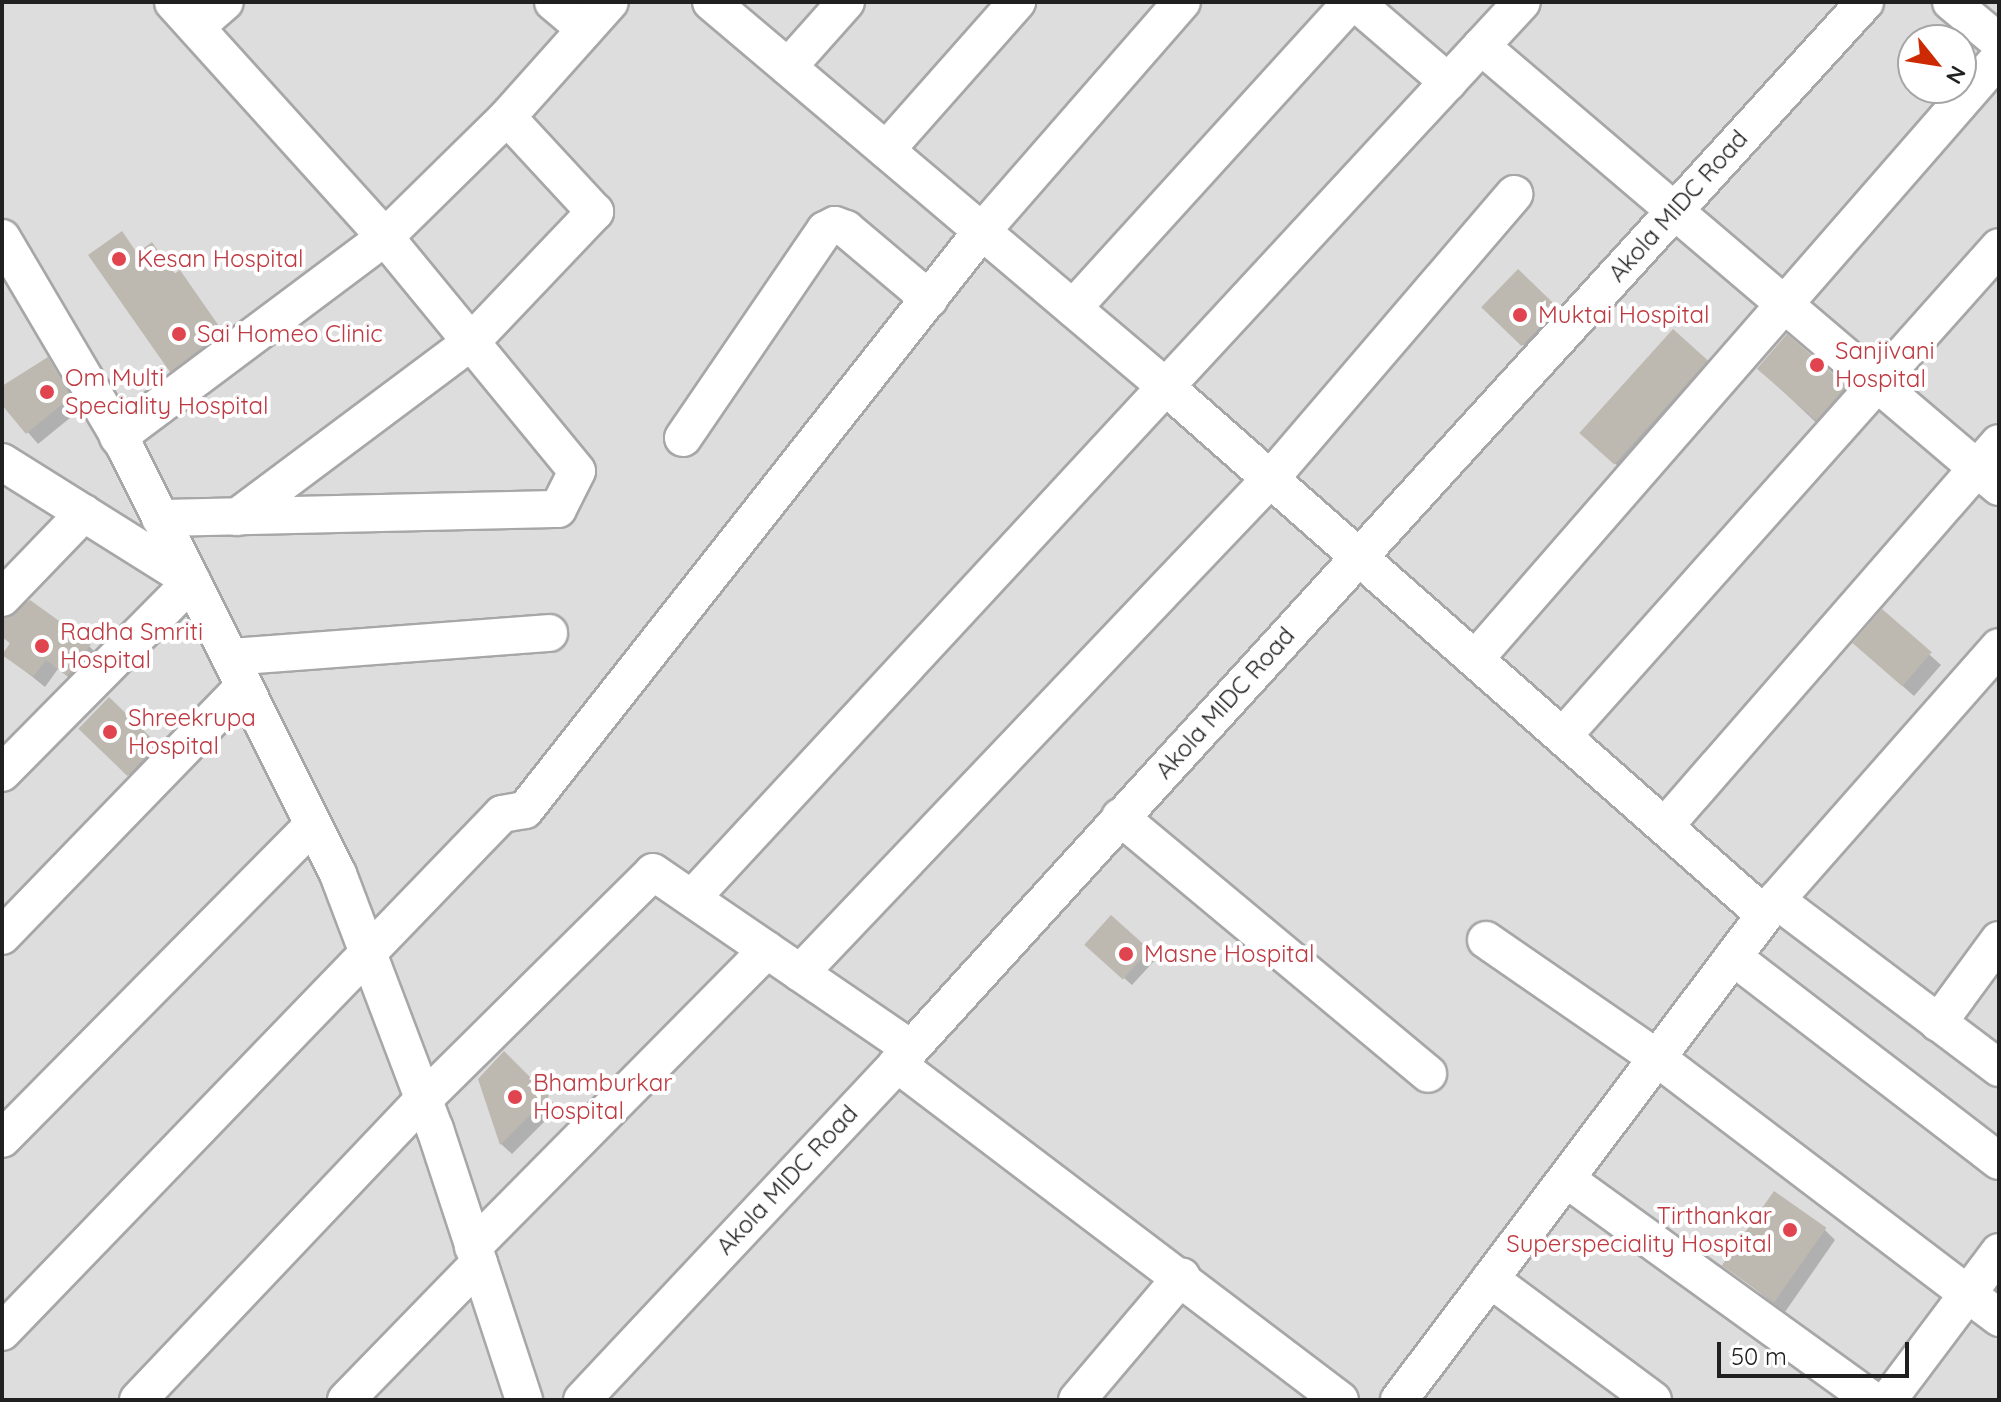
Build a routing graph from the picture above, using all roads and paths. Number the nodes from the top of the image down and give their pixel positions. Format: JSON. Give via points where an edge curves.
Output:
{"nodes":[{"id":1,"x":225,"y":2,"type":"edge"},
{"id":2,"x":553,"y":2,"type":"edge"},
{"id":3,"x":610,"y":2,"type":"edge"},
{"id":4,"x":711,"y":2,"type":"edge"},
{"id":5,"x":846,"y":2,"type":"edge"},
{"id":6,"x":1017,"y":2,"type":"edge"},
{"id":7,"x":1182,"y":2,"type":"edge"},
{"id":8,"x":1353,"y":2,"type":"edge"},
{"id":9,"x":1522,"y":2,"type":"edge"},
{"id":10,"x":1865,"y":2,"type":"edge"},
{"id":11,"x":1951,"y":2,"type":"edge"},
{"id":12,"x":184,"y":14,"type":"edge"},
{"id":13,"x":585,"y":29,"type":"junction"},
{"id":14,"x":1999,"y":42,"type":"edge"},
{"id":15,"x":1481,"y":46,"type":"junction"},
{"id":16,"x":1999,"y":58,"type":"edge"},
{"id":17,"x":788,"y":67,"type":"junction"},
{"id":18,"x":1448,"y":82,"type":"junction"},
{"id":19,"x":507,"y":117,"type":"junction"},
{"id":20,"x":886,"y":150,"type":"junction"},
{"id":21,"x":1514,"y":194,"type":"dead end"},
{"id":22,"x":1674,"y":211,"type":"junction"},
{"id":23,"x":982,"y":231,"type":"junction"},
{"id":24,"x":385,"y":237,"type":"junction"},
{"id":25,"x":2,"y":238,"type":"edge"},
{"id":26,"x":1999,"y":247,"type":"edge"},
{"id":27,"x":929,"y":299,"type":"junction"},
{"id":28,"x":1785,"y":306,"type":"junction"},
{"id":29,"x":1073,"y":308,"type":"junction"},
{"id":30,"x":471,"y":342,"type":"junction"},
{"id":31,"x":1878,"y":385,"type":"junction"},
{"id":32,"x":1166,"y":387,"type":"junction"},
{"id":33,"x":118,"y":437,"type":"junction"},
{"id":34,"x":683,"y":438,"type":"dead end"},
{"id":35,"x":2,"y":462,"type":"edge"},
{"id":36,"x":1992,"y":466,"type":"edge"},
{"id":37,"x":1271,"y":478,"type":"junction"},
{"id":38,"x":84,"y":513,"type":"junction"},
{"id":39,"x":237,"y":517,"type":"junction"},
{"id":40,"x":160,"y":518,"type":"junction"},
{"id":41,"x":1360,"y":555,"type":"junction"},
{"id":42,"x":192,"y":581,"type":"junction"},
{"id":43,"x":2,"y":598,"type":"edge"},
{"id":44,"x":549,"y":633,"type":"dead end"},
{"id":45,"x":1999,"y":647,"type":"edge"},
{"id":46,"x":1476,"y":658,"type":"junction"},
{"id":47,"x":237,"y":672,"type":"junction"},
{"id":48,"x":1563,"y":736,"type":"junction"},
{"id":49,"x":2,"y":773,"type":"edge"},
{"id":50,"x":1120,"y":817,"type":"junction"},
{"id":51,"x":313,"y":825,"type":"junction"},
{"id":52,"x":1665,"y":826,"type":"junction"},
{"id":53,"x":692,"y":898,"type":"junction"},
{"id":54,"x":1770,"y":908,"type":"junction"},
{"id":55,"x":2,"y":936,"type":"edge"},
{"id":56,"x":1486,"y":940,"type":"dead end"},
{"id":57,"x":1999,"y":940,"type":"edge"},
{"id":58,"x":367,"y":950,"type":"junction"},
{"id":59,"x":767,"y":950,"type":"junction"},
{"id":60,"x":1733,"y":957,"type":"junction"},
{"id":61,"x":800,"y":973,"type":"junction"},
{"id":62,"x":1938,"y":1023,"type":"junction"},
{"id":63,"x":903,"y":1056,"type":"junction"},
{"id":64,"x":1657,"y":1058,"type":"junction"},
{"id":65,"x":1999,"y":1068,"type":"edge"},
{"id":66,"x":1428,"y":1074,"type":"dead end"},
{"id":67,"x":424,"y":1099,"type":"junction"},
{"id":68,"x":2,"y":1139,"type":"edge"},
{"id":69,"x":1999,"y":1161,"type":"edge"},
{"id":70,"x":1566,"y":1179,"type":"junction"},
{"id":71,"x":1999,"y":1252,"type":"edge"},
{"id":72,"x":476,"y":1255,"type":"junction"},
{"id":73,"x":1182,"y":1276,"type":"junction"},
{"id":74,"x":1490,"y":1279,"type":"junction"},
{"id":75,"x":1968,"y":1294,"type":"junction"},
{"id":76,"x":1999,"y":1318,"type":"edge"},
{"id":77,"x":2,"y":1332,"type":"edge"},
{"id":78,"x":138,"y":1400,"type":"edge"},
{"id":79,"x":346,"y":1400,"type":"edge"},
{"id":80,"x":524,"y":1400,"type":"edge"},
{"id":81,"x":582,"y":1400,"type":"edge"},
{"id":82,"x":1077,"y":1400,"type":"edge"},
{"id":83,"x":1340,"y":1400,"type":"edge"},
{"id":84,"x":1399,"y":1400,"type":"edge"},
{"id":85,"x":1653,"y":1400,"type":"edge"},
{"id":86,"x":1872,"y":1400,"type":"edge"},
{"id":87,"x":1888,"y":1400,"type":"edge"}],
"edges":[{"from":1,"to":12,"type":"street"},
{"from":2,"to":13,"type":"street"},
{"from":3,"to":13,"type":"street"},
{"from":4,"to":17,"type":"street"},
{"from":5,"to":17,"type":"street"},
{"from":6,"to":20,"type":"street"},
{"from":7,"to":23,"type":"street"},
{"from":8,"to":18,"type":"street"},
{"from":8,"to":29,"type":"street"},
{"from":9,"to":15,"type":"street"},
{"from":10,"to":22,"type":"street","name":"Akola MIDC Road"},
{"from":11,"to":14,"type":"street"},
{"from":12,"to":24,"type":"street"},
{"from":13,"to":19,"type":"street"},
{"from":15,"to":18,"type":"street"},
{"from":15,"to":22,"type":"street"},
{"from":16,"to":28,"type":"street"},
{"from":17,"to":20,"type":"street"},
{"from":18,"to":32,"type":"street"},
{"from":19,"to":24,"type":"street"},
{"from":19,"to":30,"type":"street","via":[[595,212]]},
{"from":20,"to":23,"type":"street"},
{"from":21,"to":37,"type":"street"},
{"from":22,"to":28,"type":"street"},
{"from":22,"to":41,"type":"street","name":"Akola MIDC Road"},
{"from":23,"to":27,"type":"street"},
{"from":23,"to":29,"type":"street"},
{"from":24,"to":30,"type":"street"},
{"from":24,"to":33,"type":"street"},
{"from":25,"to":33,"type":"street"},
{"from":26,"to":31,"type":"street"},
{"from":27,"to":34,"type":"street","via":[[846,229],[835,225],[825,230]]},
{"from":27,"to":58,"type":"street","via":[[525,810],[502,814]]},
{"from":28,"to":31,"type":"street"},
{"from":28,"to":46,"type":"street"},
{"from":29,"to":32,"type":"street"},
{"from":30,"to":39,"type":"street"},
{"from":30,"to":39,"type":"street","via":[[577,471],[558,509]]},
{"from":31,"to":36,"type":"street"},
{"from":31,"to":48,"type":"street"},
{"from":32,"to":37,"type":"street"},
{"from":32,"to":53,"type":"street"},
{"from":33,"to":40,"type":"street"},
{"from":35,"to":38,"type":"street"},
{"from":36,"to":52,"type":"street"},
{"from":37,"to":41,"type":"street"},
{"from":37,"to":61,"type":"street"},
{"from":38,"to":42,"type":"street"},
{"from":38,"to":43,"type":"street"},
{"from":39,"to":40,"type":"street"},
{"from":40,"to":42,"type":"street"},
{"from":41,"to":46,"type":"street"},
{"from":41,"to":50,"type":"street","name":"Akola MIDC Road"},
{"from":42,"to":47,"type":"street"},
{"from":42,"to":49,"type":"street"},
{"from":44,"to":47,"type":"street"},
{"from":45,"to":54,"type":"street"},
{"from":46,"to":48,"type":"street"},
{"from":47,"to":51,"type":"street"},
{"from":47,"to":55,"type":"street"},
{"from":48,"to":52,"type":"street"},
{"from":50,"to":63,"type":"street","name":"Akola MIDC Road"},
{"from":50,"to":66,"type":"street"},
{"from":51,"to":58,"type":"street"},
{"from":51,"to":68,"type":"street"},
{"from":52,"to":54,"type":"street"},
{"from":53,"to":59,"type":"street"},
{"from":53,"to":67,"type":"street","via":[[653,872]]},
{"from":54,"to":60,"type":"street"},
{"from":54,"to":62,"type":"street"},
{"from":56,"to":64,"type":"street"},
{"from":57,"to":62,"type":"street"},
{"from":58,"to":67,"type":"street"},
{"from":58,"to":77,"type":"street"},
{"from":59,"to":61,"type":"street"},
{"from":59,"to":72,"type":"street"},
{"from":60,"to":64,"type":"street"},
{"from":60,"to":69,"type":"street"},
{"from":61,"to":63,"type":"street"},
{"from":62,"to":65,"type":"street"},
{"from":63,"to":73,"type":"street"},
{"from":63,"to":81,"type":"street","name":"Akola MIDC Road"},
{"from":64,"to":70,"type":"street"},
{"from":64,"to":75,"type":"street"},
{"from":67,"to":72,"type":"street"},
{"from":67,"to":78,"type":"street"},
{"from":70,"to":74,"type":"street"},
{"from":70,"to":86,"type":"street"},
{"from":71,"to":75,"type":"street"},
{"from":72,"to":79,"type":"street"},
{"from":72,"to":80,"type":"street"},
{"from":73,"to":82,"type":"street"},
{"from":73,"to":83,"type":"street"},
{"from":74,"to":84,"type":"street"},
{"from":74,"to":85,"type":"street"},
{"from":75,"to":76,"type":"street"},
{"from":75,"to":87,"type":"street"}]}
